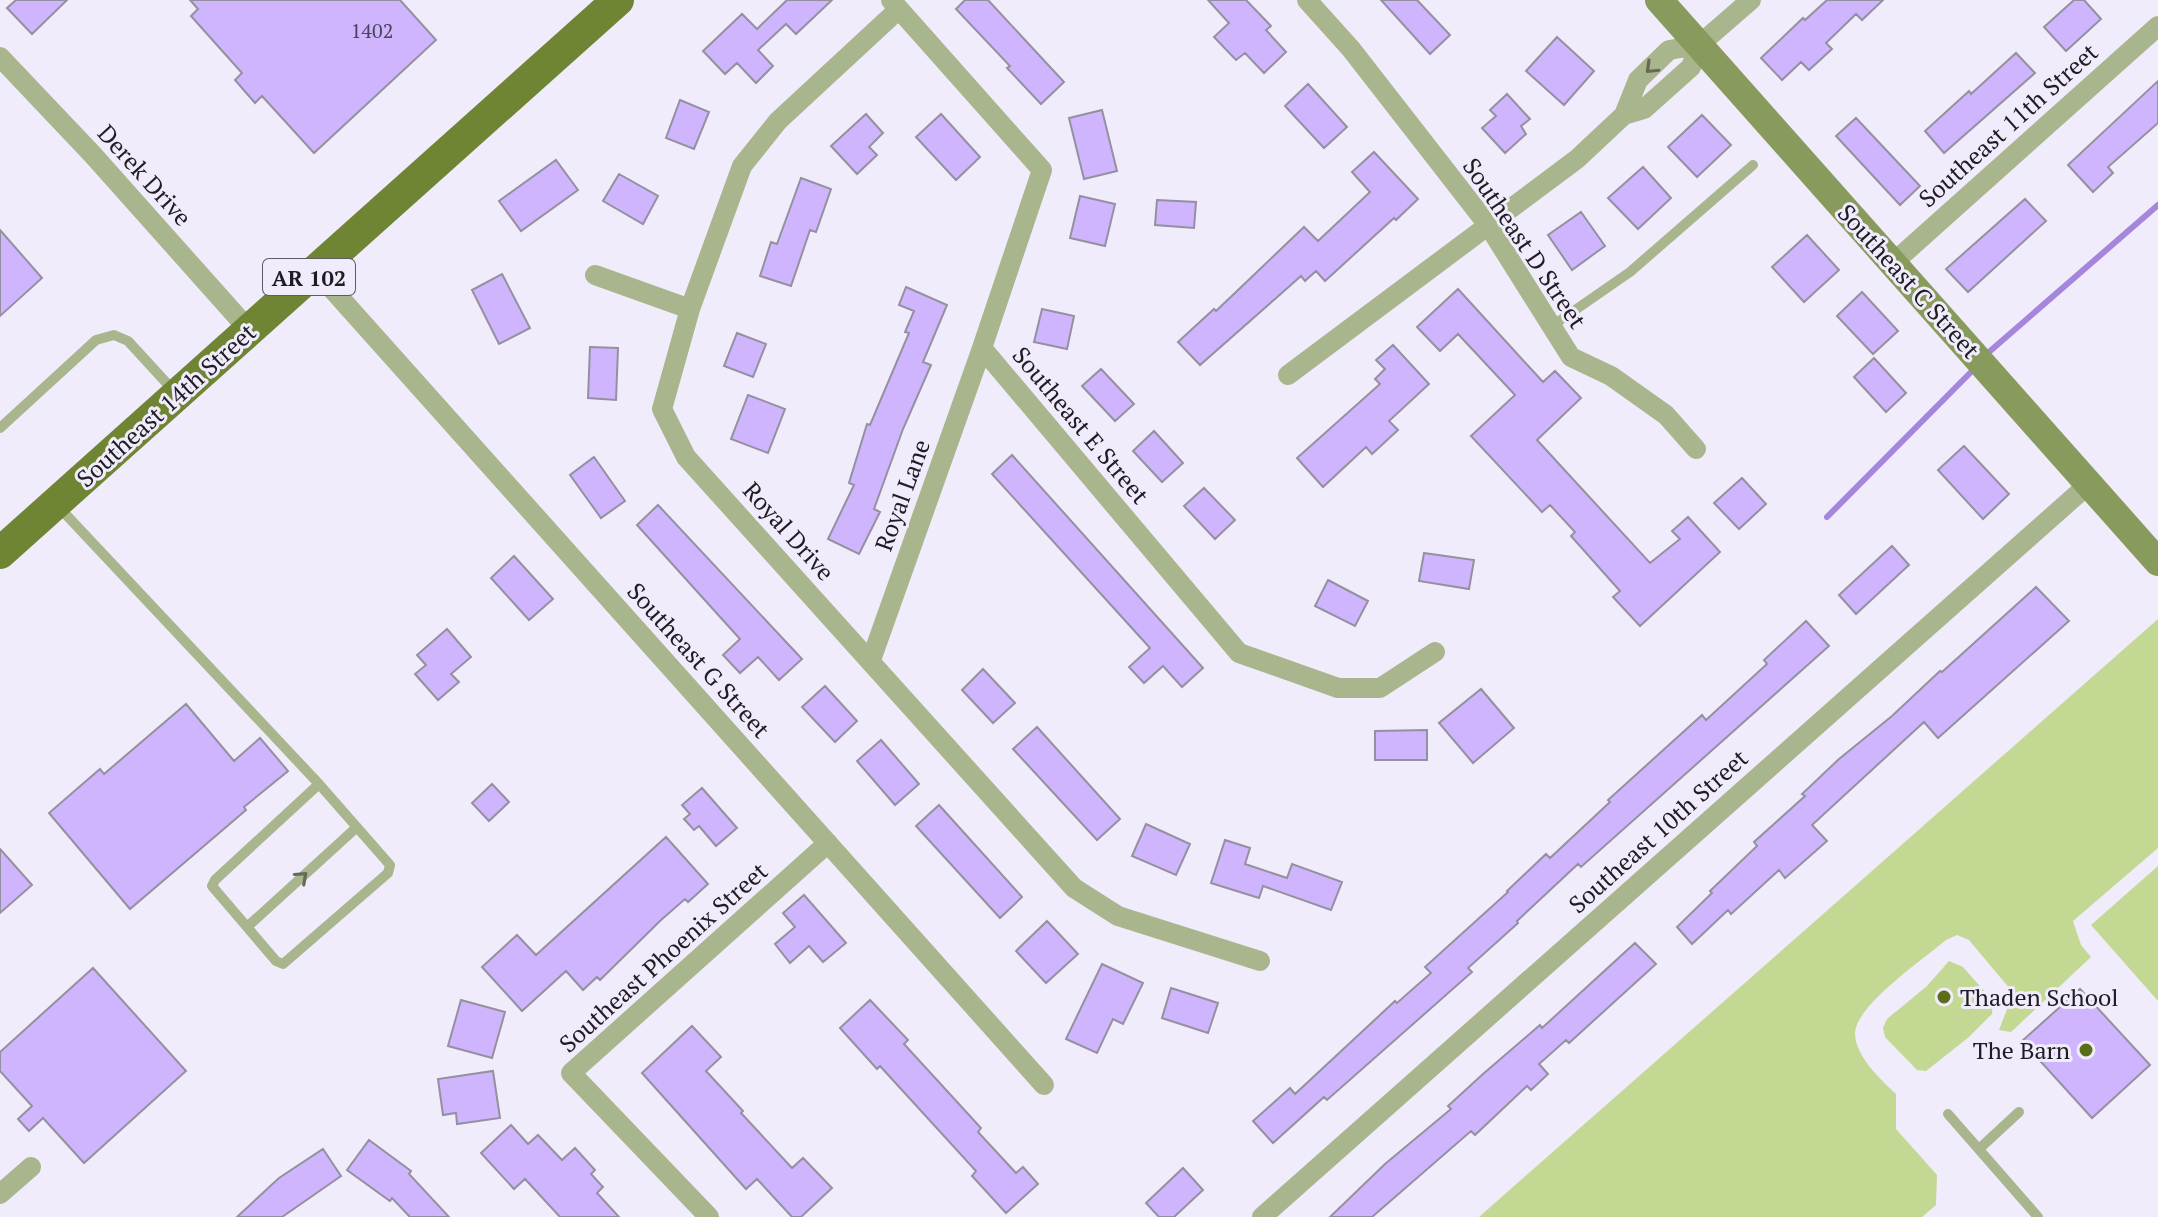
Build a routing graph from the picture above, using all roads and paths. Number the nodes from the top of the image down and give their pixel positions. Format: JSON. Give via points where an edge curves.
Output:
{"nodes":[{"id":1,"x":1307,"y":0,"type":"edge"},
{"id":2,"x":1659,"y":0,"type":"edge"},
{"id":3,"x":1751,"y":0,"type":"edge"},
{"id":4,"x":895,"y":4,"type":"edge"},
{"id":5,"x":604,"y":5,"type":"edge"},
{"id":6,"x":2158,"y":26,"type":"edge"},
{"id":7,"x":1699,"y":45,"type":"junction"},
{"id":8,"x":0,"y":57,"type":"edge"},
{"id":9,"x":1753,"y":165,"type":"dead end"},
{"id":10,"x":1488,"y":225,"type":"junction"},
{"id":11,"x":1893,"y":263,"type":"junction"},
{"id":12,"x":316,"y":271,"type":"junction"},
{"id":13,"x":595,"y":275,"type":"dead end"},
{"id":14,"x":690,"y":309,"type":"junction"},
{"id":15,"x":1552,"y":326,"type":"junction"},
{"id":16,"x":249,"y":330,"type":"junction"},
{"id":17,"x":982,"y":348,"type":"junction"},
{"id":18,"x":1288,"y":375,"type":"dead end"},
{"id":19,"x":177,"y":395,"type":"junction"},
{"id":20,"x":0,"y":428,"type":"edge"},
{"id":21,"x":1696,"y":449,"type":"dead end"},
{"id":22,"x":2090,"y":483,"type":"junction"},
{"id":23,"x":56,"y":503,"type":"junction"},
{"id":24,"x":0,"y":553,"type":"edge"},
{"id":25,"x":2158,"y":562,"type":"edge"},
{"id":26,"x":1435,"y":652,"type":"dead end"},
{"id":27,"x":871,"y":660,"type":"junction"},
{"id":28,"x":319,"y":784,"type":"junction"},
{"id":29,"x":357,"y":827,"type":"junction"},
{"id":30,"x":828,"y":843,"type":"junction"},
{"id":31,"x":247,"y":927,"type":"junction"},
{"id":32,"x":1260,"y":961,"type":"dead end"},
{"id":33,"x":1044,"y":1085,"type":"dead end"},
{"id":34,"x":2019,"y":1112,"type":"dead end"},
{"id":35,"x":1948,"y":1114,"type":"dead end"},
{"id":36,"x":1979,"y":1149,"type":"junction"},
{"id":37,"x":31,"y":1167,"type":"dead end"},
{"id":38,"x":0,"y":1194,"type":"edge"},
{"id":39,"x":709,"y":1217,"type":"edge"},
{"id":40,"x":1262,"y":1217,"type":"edge"},
{"id":41,"x":2038,"y":1217,"type":"edge"}],
"edges":[{"from":1,"to":10,"type":"street","name":"Southeast D Street"},
{"from":2,"to":7,"type":"street","name":"Southeast C Street"},
{"from":3,"to":7,"type":"street"},
{"from":4,"to":14,"type":"street","name":"Royal Drive","via":[[778,121],[742,166]]},
{"from":4,"to":17,"type":"street","name":"Southeast E Street","via":[[1042,170]]},
{"from":5,"to":12,"type":"main road","name":"Southeast 14th Street","number":"AR 102"},
{"from":6,"to":11,"type":"street","name":"Southeast 11th Street"},
{"from":7,"to":10,"type":"street","via":[[1691,67],[1644,109],[1624,115],[1577,159]]},
{"from":7,"to":11,"type":"street","name":"Southeast C Street"},
{"from":8,"to":16,"type":"street","name":"Derek Drive"},
{"from":9,"to":15,"type":"lane","via":[[1630,272]]},
{"from":10,"to":15,"type":"street","name":"Southeast D Street"},
{"from":10,"to":18,"type":"street"},
{"from":11,"to":22,"type":"street","name":"Southeast C Street"},
{"from":12,"to":16,"type":"main road","name":"Southeast 14th Street","number":"AR 102"},
{"from":12,"to":30,"type":"street","name":"Southeast G Street"},
{"from":13,"to":14,"type":"street"},
{"from":14,"to":27,"type":"street","name":"Royal Drive","via":[[662,409],[686,457]]},
{"from":15,"to":21,"type":"street","name":"Southeast D Street","via":[[1571,357],[1611,376],[1666,415]]},
{"from":16,"to":19,"type":"main road","name":"Southeast 14th Street","number":"AR 102"},
{"from":17,"to":26,"type":"street","name":"Southeast E Street","via":[[1239,653],[1338,688],[1380,688]]},
{"from":17,"to":27,"type":"street","name":"Royal Lane"},
{"from":19,"to":20,"type":"lane","via":[[128,341],[114,335],[96,340]]},
{"from":19,"to":23,"type":"main road","name":"Southeast 14th Street","number":"AR 102"},
{"from":22,"to":25,"type":"street","name":"Southeast C Street"},
{"from":22,"to":40,"type":"street","name":"Southeast 10th Street"},
{"from":23,"to":24,"type":"main road","name":"Southeast 14th Street","number":"AR 102"},
{"from":23,"to":28,"type":"lane"},
{"from":27,"to":32,"type":"street","name":"Royal Drive","via":[[1074,888],[1118,916]]},
{"from":28,"to":29,"type":"lane"},
{"from":28,"to":31,"type":"lane","via":[[215,880],[212,886]]},
{"from":31,"to":29,"type":"lane","one_way":true},
{"from":29,"to":31,"type":"lane","via":[[390,865],[388,873],[283,964]]},
{"from":30,"to":33,"type":"street","name":"Southeast G Street"},
{"from":30,"to":39,"type":"street","name":"Southeast Phoenix Street","via":[[571,1073]]},
{"from":34,"to":36,"type":"lane"},
{"from":35,"to":36,"type":"lane"},
{"from":36,"to":41,"type":"lane"},
{"from":37,"to":38,"type":"street"}]}
